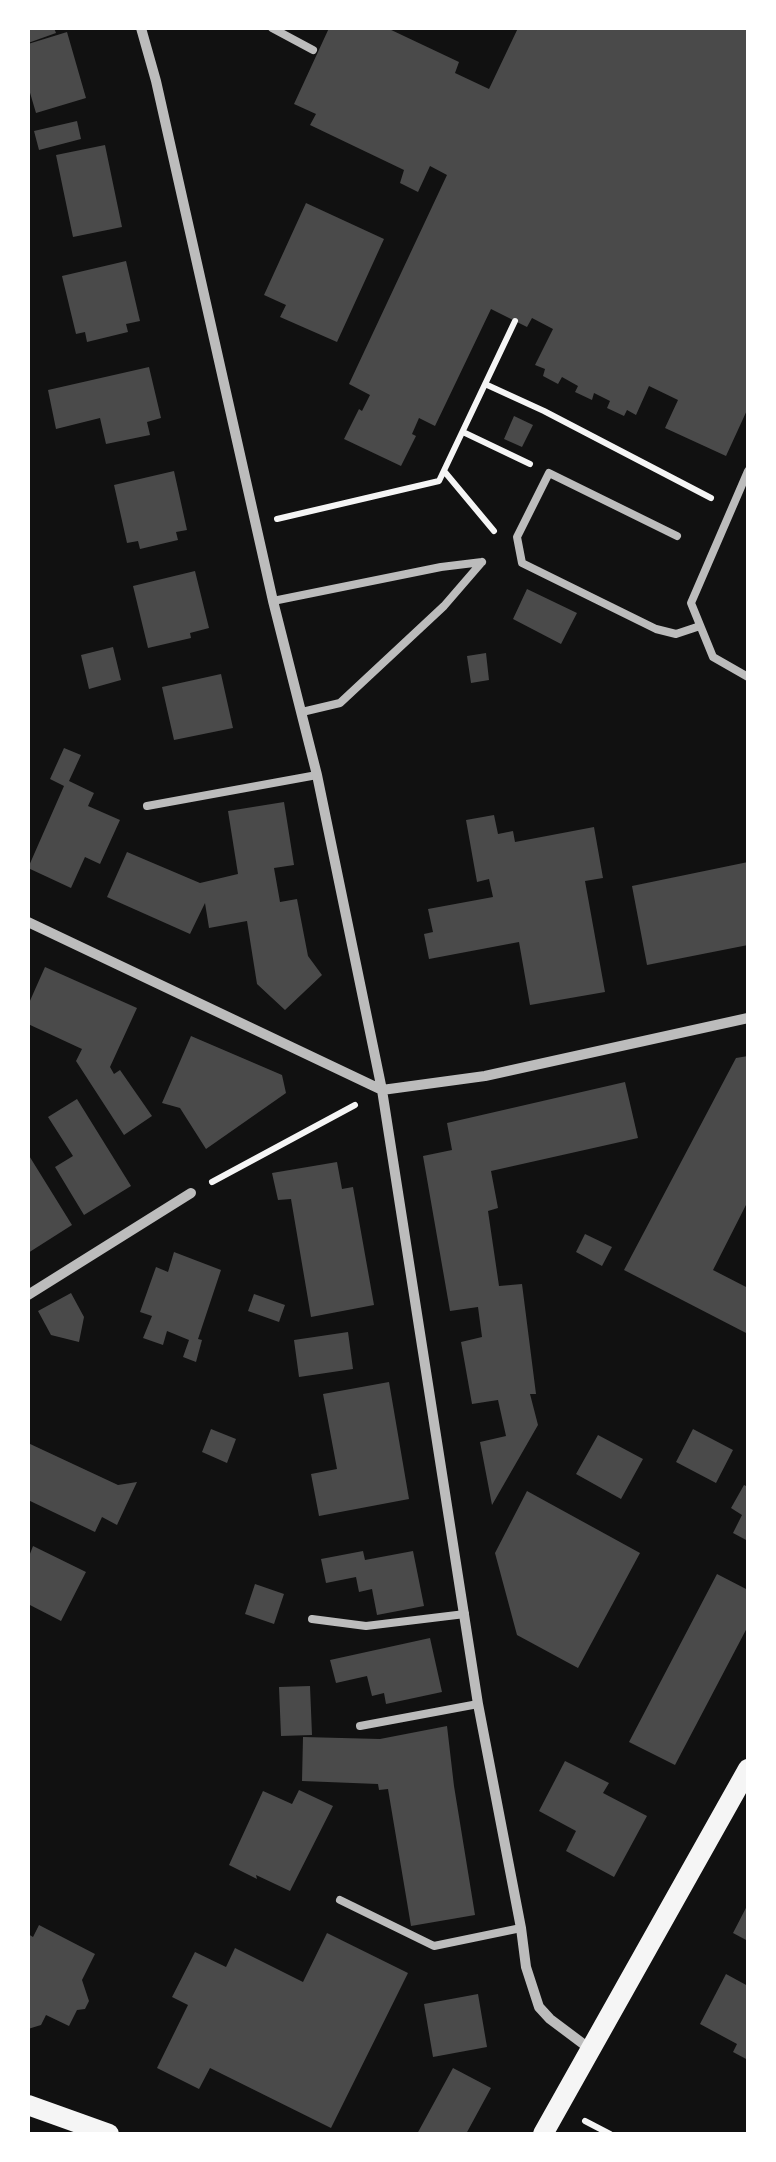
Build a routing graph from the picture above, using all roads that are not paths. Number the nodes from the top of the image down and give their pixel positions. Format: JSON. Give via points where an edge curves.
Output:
{"nodes":[{"id":1,"x":141,"y":28,"type":"edge"},
{"id":2,"x":272,"y":28,"type":"edge"},
{"id":3,"x":313,"y":50,"type":"dead end"},
{"id":4,"x":748,"y":472,"type":"edge"},
{"id":5,"x":677,"y":536,"type":"dead end"},
{"id":6,"x":273,"y":601,"type":"junction"},
{"id":7,"x":700,"y":626,"type":"junction"},
{"id":8,"x":748,"y":676,"type":"edge"},
{"id":9,"x":302,"y":712,"type":"junction"},
{"id":10,"x":317,"y":775,"type":"junction"},
{"id":11,"x":148,"y":806,"type":"dead end"},
{"id":12,"x":28,"y":922,"type":"edge"},
{"id":13,"x":748,"y":1018,"type":"edge"},
{"id":14,"x":382,"y":1090,"type":"junction"},
{"id":15,"x":190,"y":1193,"type":"road end"},
{"id":16,"x":28,"y":1295,"type":"edge"},
{"id":17,"x":464,"y":1614,"type":"junction"},
{"id":18,"x":312,"y":1618,"type":"dead end"},
{"id":19,"x":478,"y":1704,"type":"junction"},
{"id":20,"x":360,"y":1726,"type":"dead end"},
{"id":21,"x":748,"y":1769,"type":"edge"},
{"id":22,"x":340,"y":1900,"type":"dead end"},
{"id":23,"x":521,"y":1928,"type":"junction"},
{"id":24,"x":590,"y":2049,"type":"junction"},
{"id":25,"x":28,"y":2105,"type":"edge"},
{"id":26,"x":109,"y":2134,"type":"edge"},
{"id":27,"x":543,"y":2134,"type":"edge"}],
"edges":[{"from":1,"to":6,"type":"street"},
{"from":2,"to":3,"type":"lane"},
{"from":4,"to":7,"type":"lane","via":[[691,603]]},
{"from":5,"to":7,"type":"lane","via":[[549,473],[517,537],[522,563],[656,629],[676,634]]},
{"from":6,"to":9,"type":"street"},
{"from":6,"to":9,"type":"lane","via":[[482,562],[340,704]]},
{"from":7,"to":8,"type":"lane","via":[[713,657]]},
{"from":9,"to":10,"type":"street"},
{"from":10,"to":11,"type":"lane"},
{"from":10,"to":14,"type":"street"},
{"from":12,"to":14,"type":"street"},
{"from":13,"to":14,"type":"street","via":[[485,1076]]},
{"from":14,"to":17,"type":"street"},
{"from":15,"to":16,"type":"street"},
{"from":17,"to":18,"type":"lane","via":[[366,1626]]},
{"from":17,"to":19,"type":"street"},
{"from":19,"to":20,"type":"lane"},
{"from":19,"to":23,"type":"street"},
{"from":21,"to":24,"type":"main road"},
{"from":22,"to":23,"type":"lane","via":[[434,1946]]},
{"from":23,"to":24,"type":"street","via":[[539,2007]]},
{"from":24,"to":27,"type":"main road"},
{"from":25,"to":26,"type":"main road"}]}
